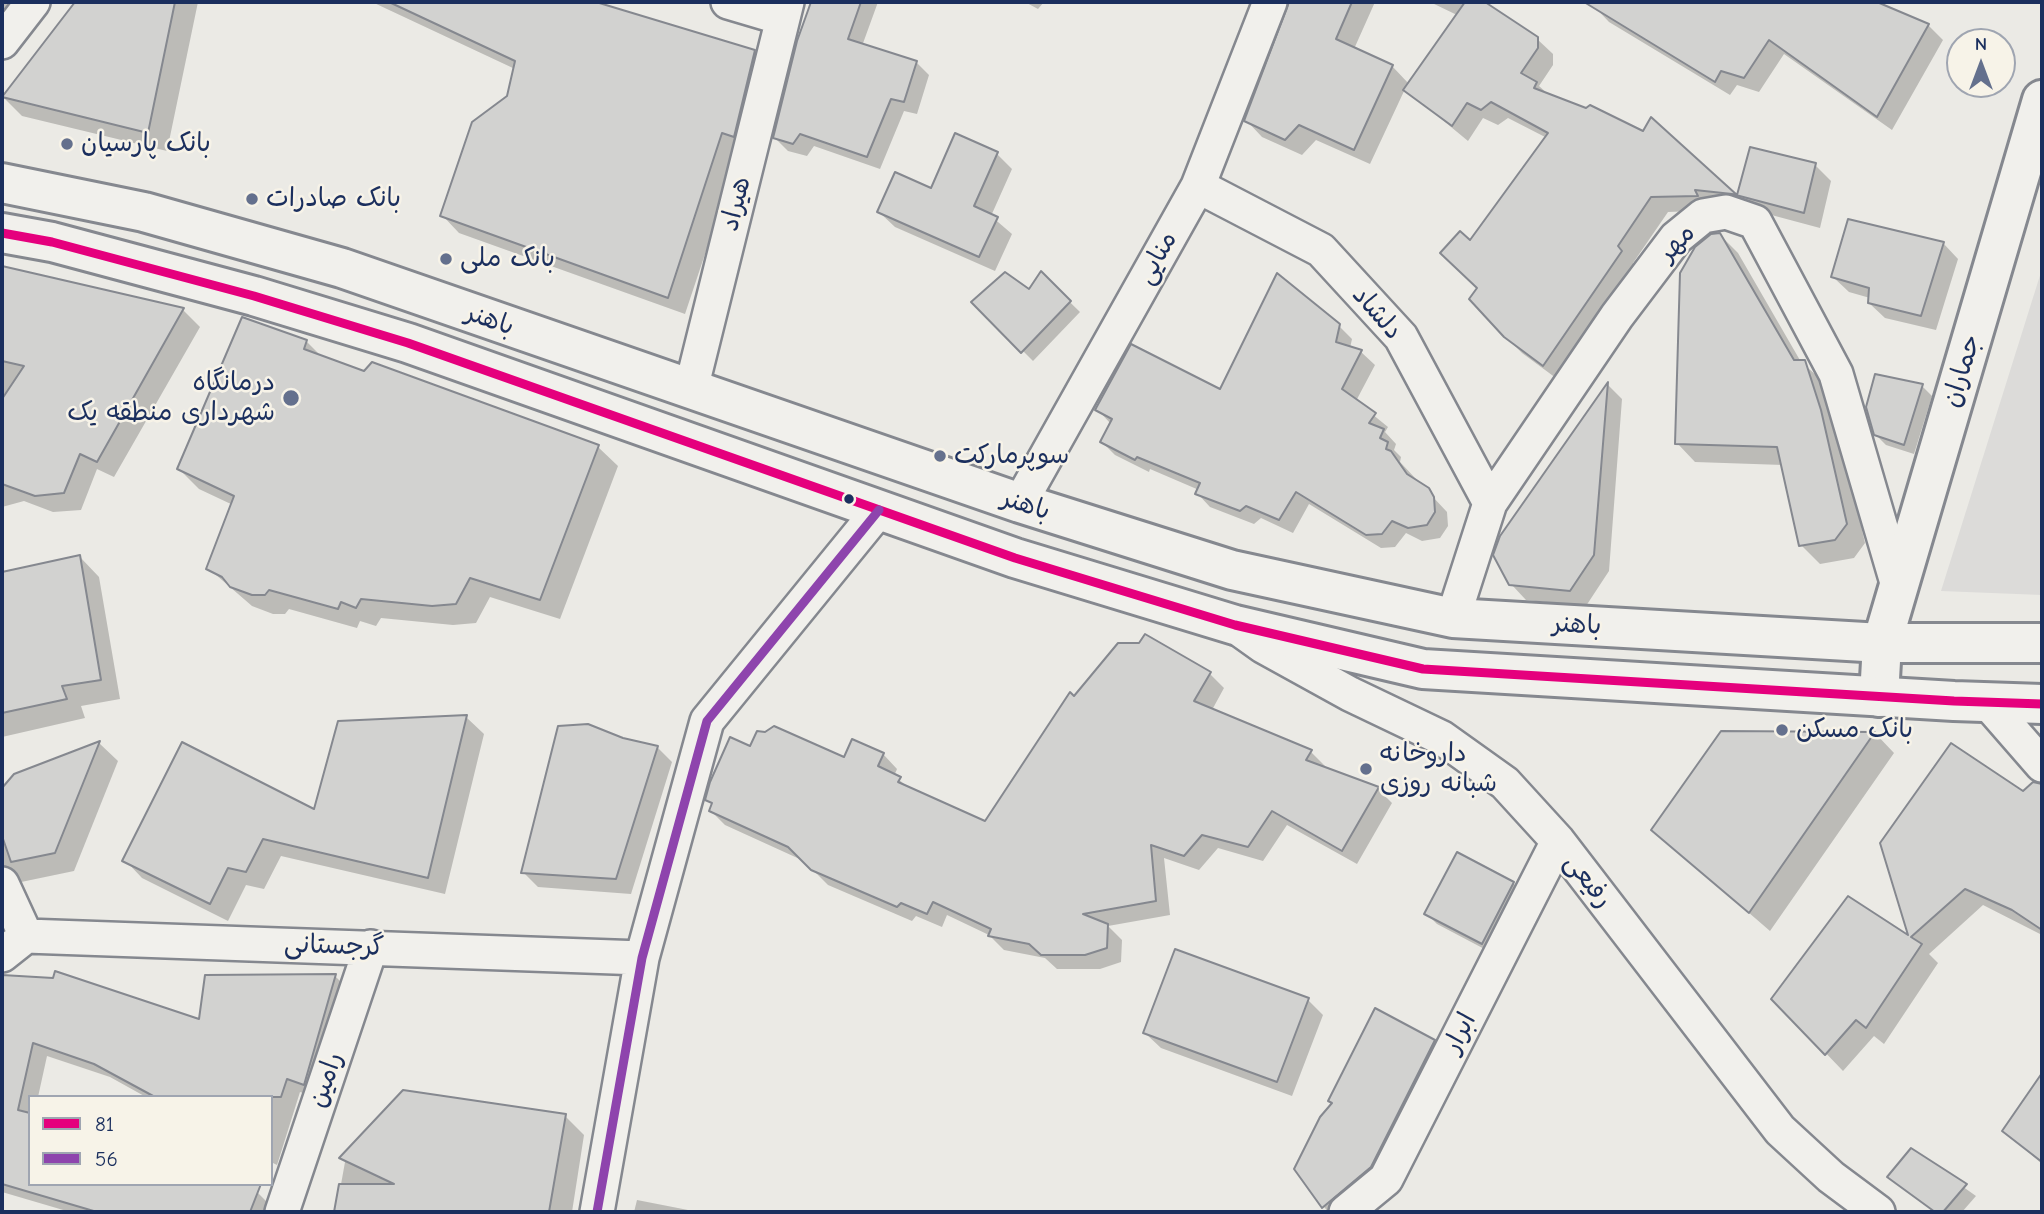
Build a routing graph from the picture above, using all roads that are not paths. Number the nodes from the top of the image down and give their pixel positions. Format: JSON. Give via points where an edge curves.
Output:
{"nodes":[{"id":1,"x":33,"y":2,"type":"edge"},
{"id":2,"x":728,"y":2,"type":"edge"},
{"id":3,"x":1270,"y":2,"type":"edge"},
{"id":4,"x":784,"y":10,"type":"edge"},
{"id":5,"x":2,"y":42,"type":"edge"},
{"id":6,"x":2042,"y":100,"type":"edge"},
{"id":7,"x":2,"y":183,"type":"edge"},
{"id":8,"x":1198,"y":186,"type":"junction"},
{"id":9,"x":2,"y":233,"type":"edge"},
{"id":10,"x":691,"y":390,"type":"junction"},
{"id":11,"x":1020,"y":503,"type":"junction"},
{"id":12,"x":1490,"y":503,"type":"junction"},
{"id":13,"x":879,"y":510,"type":"junction"},
{"id":14,"x":1898,"y":586,"type":"junction"},
{"id":15,"x":1453,"y":618,"type":"junction"},
{"id":16,"x":1234,"y":625,"type":"junction"},
{"id":17,"x":1882,"y":643,"type":"junction"},
{"id":18,"x":2042,"y":643,"type":"edge"},
{"id":19,"x":1879,"y":697,"type":"junction"},
{"id":20,"x":1988,"y":703,"type":"junction"},
{"id":21,"x":2042,"y":704,"type":"edge"},
{"id":22,"x":2042,"y":765,"type":"edge"},
{"id":23,"x":1558,"y":841,"type":"junction"},
{"id":24,"x":2,"y":884,"type":"edge"},
{"id":25,"x":14,"y":946,"type":"edge"},
{"id":26,"x":371,"y":947,"type":"junction"},
{"id":27,"x":642,"y":958,"type":"junction"},
{"id":28,"x":282,"y":1212,"type":"edge"},
{"id":29,"x":597,"y":1212,"type":"edge"},
{"id":30,"x":1346,"y":1212,"type":"edge"},
{"id":31,"x":1878,"y":1212,"type":"edge"}],
"edges":[{"from":1,"to":5,"type":"street"},
{"from":2,"to":4,"type":"street","name":"هیراد"},
{"from":3,"to":8,"type":"street","name":"منایی"},
{"from":4,"to":10,"type":"street","name":"هیراد"},
{"from":6,"to":14,"type":"main road","name":"جماران"},
{"from":7,"to":10,"type":"main road","name":"باهنر","via":[[144,212],[342,268]]},
{"from":8,"to":11,"type":"street","name":"منایی"},
{"from":8,"to":12,"type":"street","name":"دلشاد","via":[[1321,250],[1401,337]]},
{"from":9,"to":13,"type":"main road","name":"باهنر","via":[[254,296],[408,344]]},
{"from":10,"to":11,"type":"main road","name":"باهنر"},
{"from":11,"to":15,"type":"main road","name":"باهنر","via":[[1232,570]]},
{"from":12,"to":14,"type":"street","name":"مهر","via":[[1676,238],[1703,216],[1726,212],[1755,222],[1836,374]]},
{"from":12,"to":15,"type":"street","name":"مهر"},
{"from":13,"to":16,"type":"main road","name":"باهنر"},
{"from":13,"to":27,"type":"street","via":[[707,721]]},
{"from":14,"to":17,"type":"main road","name":"جماران"},
{"from":15,"to":17,"type":"main road","name":"باهنر"},
{"from":16,"to":19,"type":"main road","name":"باهنر","via":[[1423,669]]},
{"from":16,"to":23,"type":"street","name":"رفیعی","via":[[1328,682],[1442,738],[1505,783]]},
{"from":17,"to":18,"type":"main road","name":"باهنر"},
{"from":17,"to":19,"type":"main road","name":"جماران"},
{"from":19,"to":20,"type":"main road","name":"باهنر"},
{"from":20,"to":21,"type":"main road","name":"باهنر"},
{"from":20,"to":22,"type":"street"},
{"from":23,"to":30,"type":"street","name":"ابرار","via":[[1386,1179]]},
{"from":23,"to":31,"type":"street","name":"رفیعی","via":[[1780,1130],[1830,1177]]},
{"from":24,"to":25,"type":"street"},
{"from":25,"to":26,"type":"street","name":"گرجستانی"},
{"from":26,"to":27,"type":"street","name":"گرجستانی"},
{"from":26,"to":28,"type":"street","name":"رامین"},
{"from":27,"to":29,"type":"street"}]}
